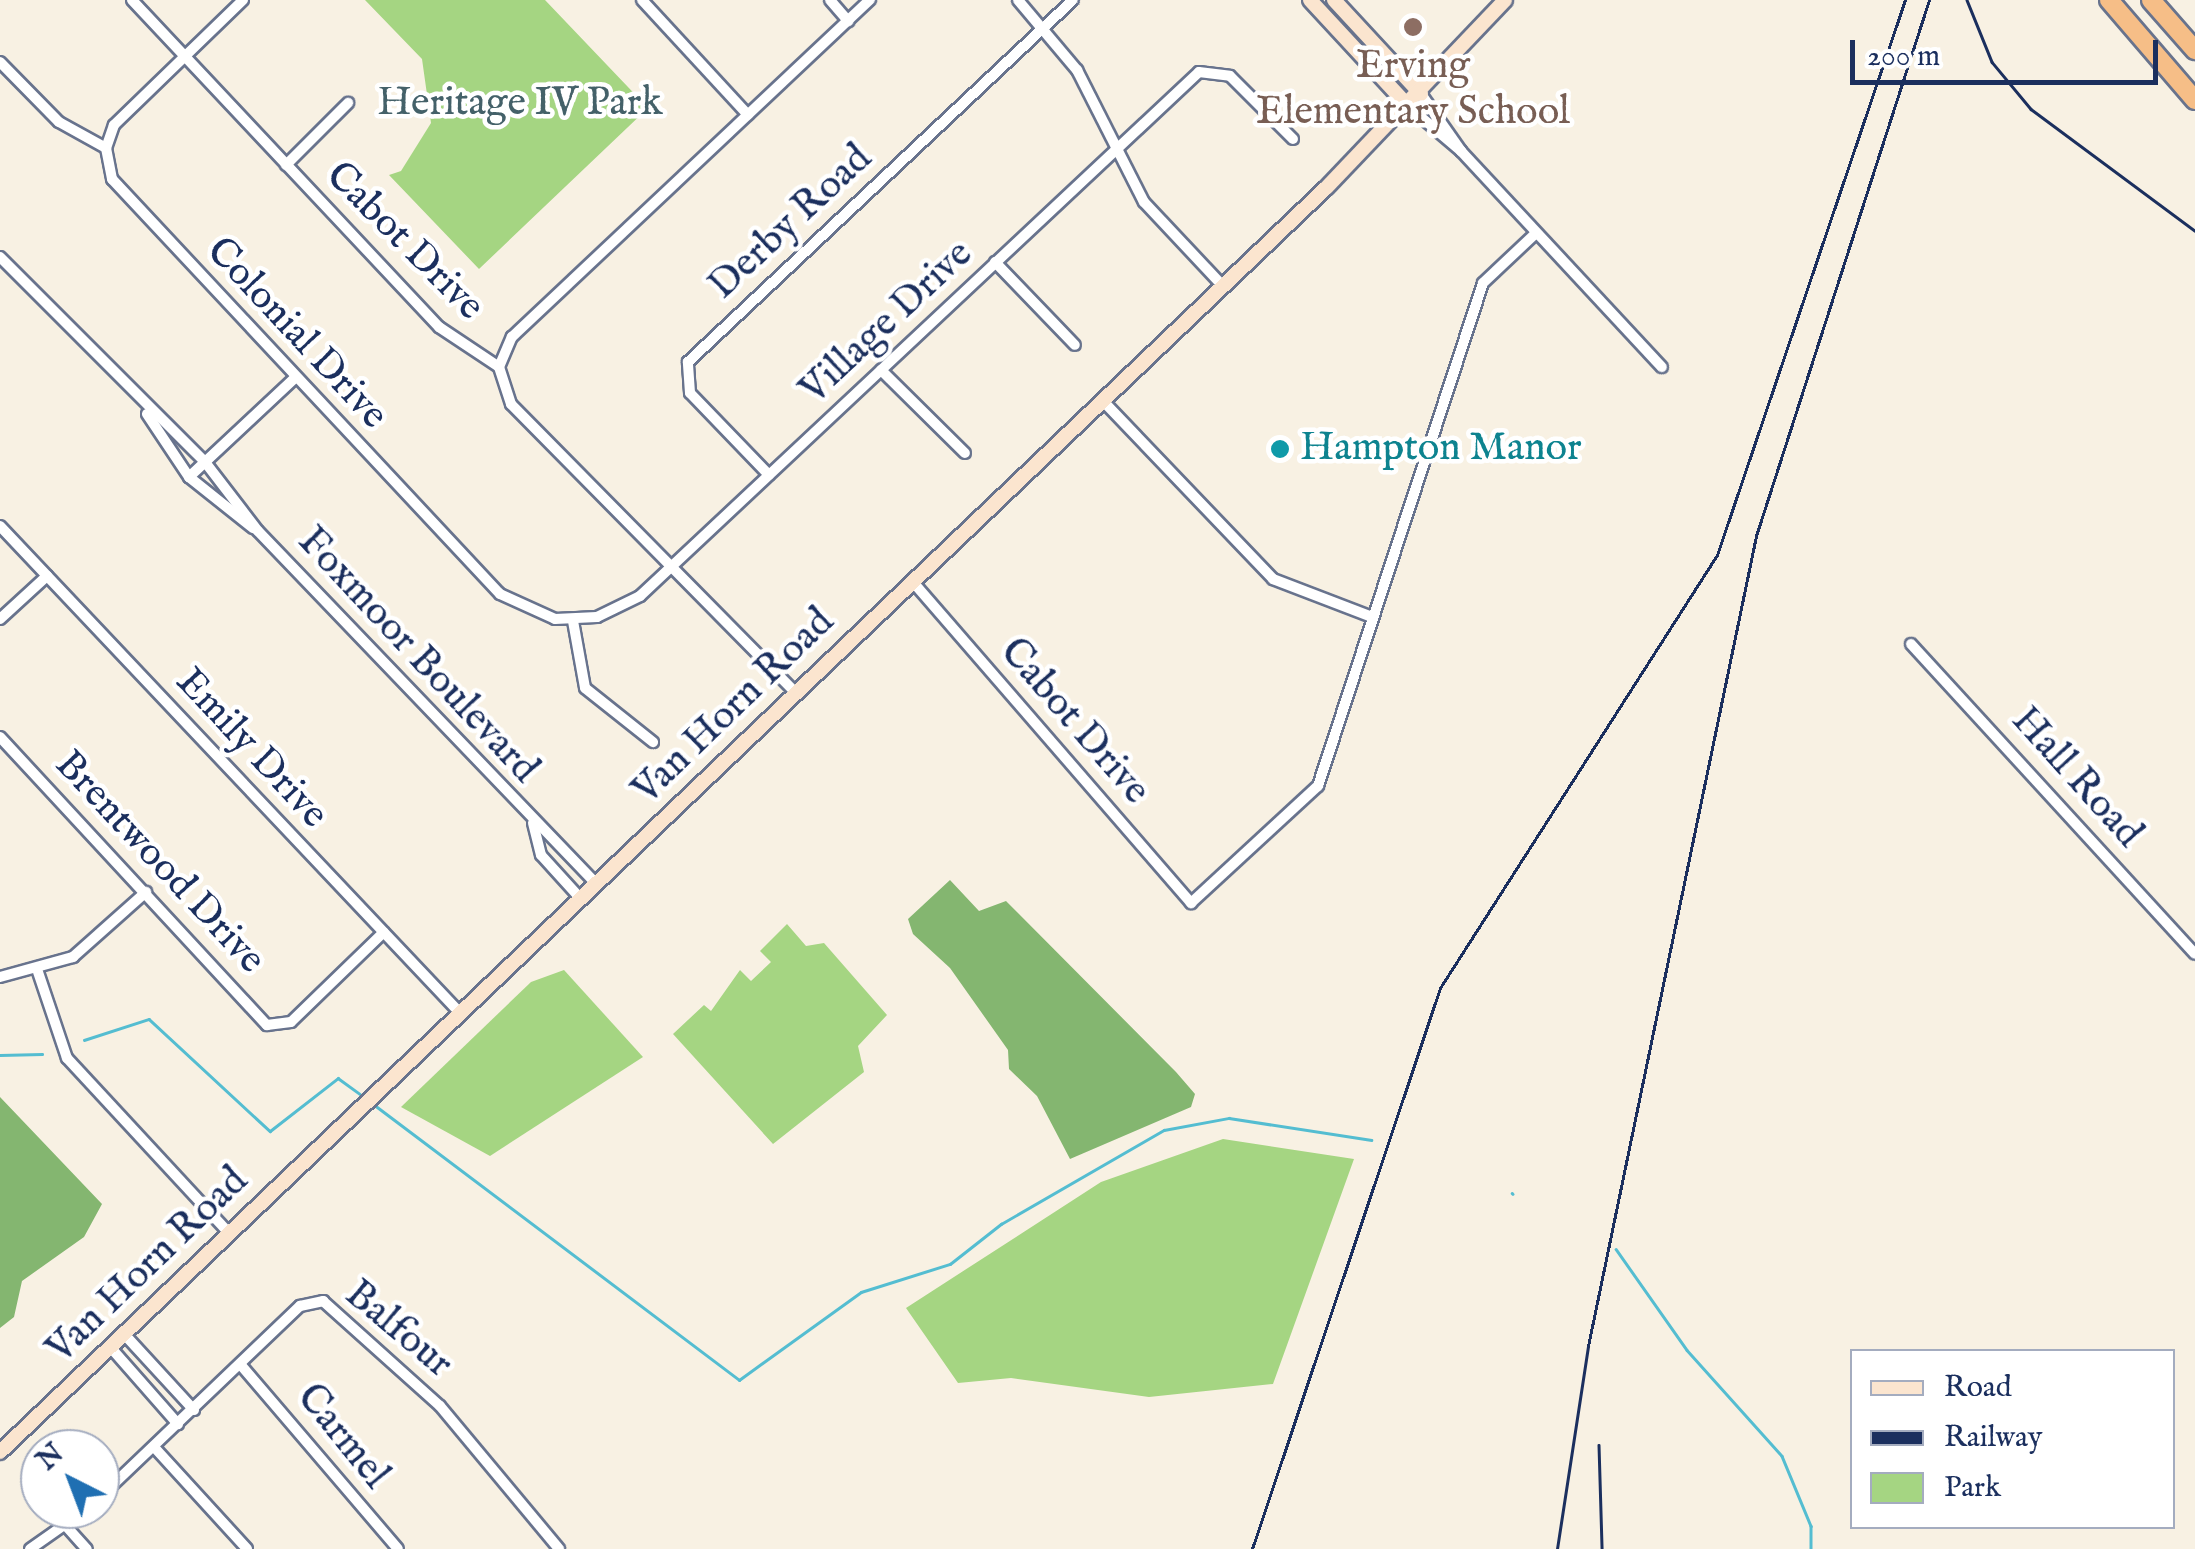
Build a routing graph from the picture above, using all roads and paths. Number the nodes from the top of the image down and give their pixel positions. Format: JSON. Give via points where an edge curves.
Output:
{"nodes":[{"id":1,"x":132,"y":0,"type":"edge"},
{"id":2,"x":242,"y":0,"type":"edge"},
{"id":3,"x":642,"y":0,"type":"edge"},
{"id":4,"x":830,"y":0,"type":"edge"},
{"id":5,"x":870,"y":0,"type":"edge"},
{"id":6,"x":1018,"y":0,"type":"edge"},
{"id":7,"x":1073,"y":0,"type":"edge"},
{"id":8,"x":1310,"y":0,"type":"edge"},
{"id":9,"x":1334,"y":0,"type":"edge"},
{"id":10,"x":1505,"y":0,"type":"edge"},
{"id":11,"x":2109,"y":0,"type":"edge"},
{"id":12,"x":2151,"y":0,"type":"edge"},
{"id":13,"x":848,"y":20,"type":"junction"},
{"id":14,"x":1043,"y":28,"type":"junction"},
{"id":15,"x":2195,"y":50,"type":"edge"},
{"id":16,"x":184,"y":56,"type":"junction"},
{"id":17,"x":0,"y":62,"type":"edge"},
{"id":18,"x":1420,"y":94,"type":"junction"},
{"id":19,"x":2195,"y":100,"type":"edge"},
{"id":20,"x":348,"y":103,"type":"dead end"},
{"id":21,"x":1408,"y":107,"type":"junction"},
{"id":22,"x":748,"y":115,"type":"junction"},
{"id":23,"x":1292,"y":140,"type":"dead end"},
{"id":24,"x":106,"y":148,"type":"junction"},
{"id":25,"x":1115,"y":150,"type":"junction"},
{"id":26,"x":1462,"y":152,"type":"junction"},
{"id":27,"x":286,"y":165,"type":"junction"},
{"id":28,"x":1535,"y":234,"type":"junction"},
{"id":29,"x":0,"y":257,"type":"edge"},
{"id":30,"x":995,"y":262,"type":"junction"},
{"id":31,"x":1222,"y":286,"type":"junction"},
{"id":32,"x":1075,"y":345,"type":"dead end"},
{"id":33,"x":500,"y":367,"type":"junction"},
{"id":34,"x":1662,"y":367,"type":"dead end"},
{"id":35,"x":881,"y":370,"type":"junction"},
{"id":36,"x":296,"y":377,"type":"junction"},
{"id":37,"x":1104,"y":402,"type":"junction"},
{"id":38,"x":147,"y":413,"type":"junction"},
{"id":39,"x":964,"y":453,"type":"dead end"},
{"id":40,"x":205,"y":462,"type":"junction"},
{"id":41,"x":769,"y":475,"type":"junction"},
{"id":42,"x":190,"y":477,"type":"junction"},
{"id":43,"x":0,"y":526,"type":"edge"},
{"id":44,"x":258,"y":531,"type":"junction"},
{"id":45,"x":668,"y":570,"type":"junction"},
{"id":46,"x":46,"y":576,"type":"junction"},
{"id":47,"x":914,"y":582,"type":"junction"},
{"id":48,"x":1372,"y":618,"type":"junction"},
{"id":49,"x":0,"y":619,"type":"edge"},
{"id":50,"x":573,"y":620,"type":"junction"},
{"id":51,"x":1911,"y":644,"type":"dead end"},
{"id":52,"x":796,"y":693,"type":"junction"},
{"id":53,"x":0,"y":737,"type":"edge"},
{"id":54,"x":653,"y":742,"type":"dead end"},
{"id":55,"x":532,"y":822,"type":"junction"},
{"id":56,"x":596,"y":884,"type":"junction"},
{"id":57,"x":146,"y":892,"type":"junction"},
{"id":58,"x":580,"y":898,"type":"junction"},
{"id":59,"x":384,"y":932,"type":"junction"},
{"id":60,"x":2195,"y":954,"type":"edge"},
{"id":61,"x":38,"y":972,"type":"junction"},
{"id":62,"x":0,"y":977,"type":"edge"},
{"id":63,"x":460,"y":1014,"type":"junction"},
{"id":64,"x":229,"y":1233,"type":"junction"},
{"id":65,"x":126,"y":1335,"type":"junction"},
{"id":66,"x":112,"y":1349,"type":"junction"},
{"id":67,"x":240,"y":1364,"type":"junction"},
{"id":68,"x":194,"y":1410,"type":"junction"},
{"id":69,"x":178,"y":1424,"type":"junction"},
{"id":70,"x":154,"y":1447,"type":"junction"},
{"id":71,"x":0,"y":1452,"type":"edge"},
{"id":72,"x":120,"y":1478,"type":"edge"},
{"id":73,"x":61,"y":1529,"type":"edge"},
{"id":74,"x":69,"y":1529,"type":"edge"},
{"id":75,"x":30,"y":1549,"type":"edge"},
{"id":76,"x":88,"y":1549,"type":"edge"},
{"id":77,"x":247,"y":1549,"type":"edge"},
{"id":78,"x":398,"y":1549,"type":"edge"},
{"id":79,"x":559,"y":1549,"type":"edge"}],
"edges":[{"from":1,"to":16,"type":"street","name":"Cabot Drive"},
{"from":2,"to":16,"type":"street"},
{"from":3,"to":22,"type":"street"},
{"from":4,"to":13,"type":"street"},
{"from":5,"to":13,"type":"street"},
{"from":6,"to":14,"type":"street"},
{"from":7,"to":14,"type":"street"},
{"from":8,"to":21,"type":"main road"},
{"from":9,"to":18,"type":"main road"},
{"from":10,"to":18,"type":"main road","name":"Van Horn Road"},
{"from":11,"to":19,"type":"highway"},
{"from":12,"to":15,"type":"highway"},
{"from":13,"to":22,"type":"street"},
{"from":14,"to":25,"type":"street","via":[[1077,70]]},
{"from":14,"to":41,"type":"street","name":"Derby Road","via":[[688,362],[690,393]]},
{"from":16,"to":24,"type":"street","via":[[119,119]]},
{"from":16,"to":27,"type":"street","name":"Cabot Drive"},
{"from":17,"to":24,"type":"street","via":[[59,122]]},
{"from":18,"to":21,"type":"main road","name":"Van Horn Road"},
{"from":18,"to":26,"type":"street"},
{"from":20,"to":27,"type":"street"},
{"from":21,"to":26,"type":"street"},
{"from":21,"to":31,"type":"main road","name":"Van Horn Road"},
{"from":22,"to":33,"type":"street","via":[[512,336]]},
{"from":23,"to":25,"type":"street","name":"Village Drive","via":[[1218,70],[1199,72]]},
{"from":24,"to":36,"type":"street","name":"Colonial Drive","via":[[118,188]]},
{"from":25,"to":30,"type":"street","name":"Village Drive"},
{"from":25,"to":31,"type":"street","via":[[1144,202]]},
{"from":26,"to":28,"type":"street"},
{"from":27,"to":33,"type":"street","name":"Cabot Drive","via":[[439,328]]},
{"from":28,"to":34,"type":"street"},
{"from":28,"to":48,"type":"street","via":[[1483,283]]},
{"from":29,"to":38,"type":"street","name":"Foxmoor Boulevard"},
{"from":30,"to":32,"type":"street"},
{"from":30,"to":35,"type":"street","name":"Village Drive"},
{"from":31,"to":37,"type":"main road","name":"Van Horn Road"},
{"from":33,"to":45,"type":"street","name":"Cabot Drive","via":[[511,404]]},
{"from":35,"to":39,"type":"street"},
{"from":35,"to":41,"type":"street","name":"Village Drive"},
{"from":36,"to":40,"type":"street"},
{"from":36,"to":50,"type":"street","name":"Colonial Drive","via":[[500,594],[534,614]]},
{"from":37,"to":47,"type":"main road","name":"Van Horn Road"},
{"from":37,"to":48,"type":"street","via":[[1273,579]]},
{"from":38,"to":40,"type":"street","name":"Foxmoor Boulevard"},
{"from":38,"to":42,"type":"street","name":"Foxmoor Boulevard"},
{"from":40,"to":42,"type":"street"},
{"from":40,"to":44,"type":"street","name":"Foxmoor Boulevard"},
{"from":41,"to":45,"type":"street","name":"Village Drive"},
{"from":42,"to":44,"type":"street","name":"Foxmoor Boulevard"},
{"from":43,"to":46,"type":"street","name":"Emily Drive"},
{"from":44,"to":55,"type":"street","name":"Foxmoor Boulevard"},
{"from":45,"to":50,"type":"street","name":"Village Drive","via":[[621,608]]},
{"from":45,"to":52,"type":"street","name":"Cabot Drive"},
{"from":46,"to":49,"type":"street"},
{"from":46,"to":59,"type":"street","name":"Emily Drive"},
{"from":47,"to":48,"type":"street","name":"Cabot Drive","via":[[1191,902],[1318,786]]},
{"from":47,"to":52,"type":"main road","name":"Van Horn Road"},
{"from":50,"to":54,"type":"street","via":[[586,688]]},
{"from":51,"to":60,"type":"street","name":"Hall Road"},
{"from":52,"to":56,"type":"main road","name":"Van Horn Road"},
{"from":53,"to":57,"type":"street","name":"Brentwood Drive"},
{"from":55,"to":56,"type":"street","name":"Foxmoor Boulevard"},
{"from":55,"to":58,"type":"street","name":"Foxmoor Boulevard","via":[[542,854]]},
{"from":56,"to":58,"type":"main road","name":"Van Horn Road"},
{"from":57,"to":59,"type":"street","name":"Brentwood Drive","via":[[274,1028]]},
{"from":57,"to":61,"type":"street","via":[[84,950]]},
{"from":58,"to":63,"type":"main road","name":"Van Horn Road"},
{"from":59,"to":63,"type":"street","name":"Emily Drive"},
{"from":61,"to":62,"type":"street"},
{"from":61,"to":64,"type":"street","via":[[67,1058]]},
{"from":63,"to":64,"type":"main road","name":"Van Horn Road"},
{"from":64,"to":65,"type":"main road","name":"Van Horn Road"},
{"from":65,"to":66,"type":"main road","name":"Van Horn Road"},
{"from":65,"to":68,"type":"street"},
{"from":66,"to":69,"type":"street"},
{"from":66,"to":71,"type":"main road","name":"Van Horn Road"},
{"from":67,"to":68,"type":"street","name":"Balfour"},
{"from":67,"to":78,"type":"street","name":"Carmel"},
{"from":67,"to":79,"type":"street","name":"Balfour","via":[[300,1306],[330,1304],[440,1406]]},
{"from":68,"to":69,"type":"street","name":"Balfour"},
{"from":69,"to":70,"type":"street","name":"Balfour"},
{"from":70,"to":72,"type":"street","name":"Balfour"},
{"from":70,"to":77,"type":"street"},
{"from":73,"to":75,"type":"street"},
{"from":74,"to":76,"type":"street"}]}
